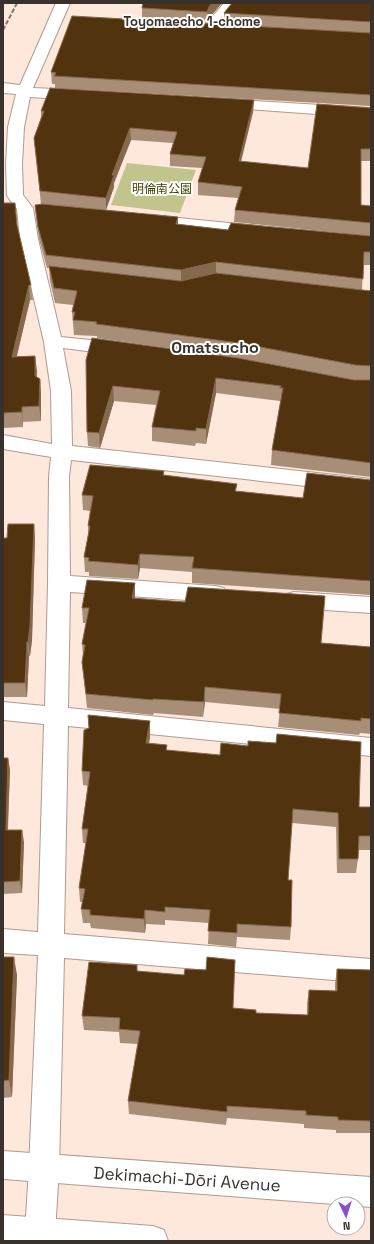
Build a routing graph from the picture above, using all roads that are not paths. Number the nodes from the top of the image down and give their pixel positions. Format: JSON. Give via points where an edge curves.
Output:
{"nodes":[{"id":1,"x":63,"y":3,"type":"edge"},
{"id":2,"x":232,"y":3,"type":"edge"},
{"id":3,"x":55,"y":20,"type":"junction"},
{"id":4,"x":71,"y":21,"type":"edge"},
{"id":5,"x":198,"y":28,"type":"edge"},
{"id":6,"x":214,"y":30,"type":"junction"},
{"id":7,"x":230,"y":30,"type":"edge"},
{"id":8,"x":18,"y":90,"type":"edge"},
{"id":9,"x":95,"y":96,"type":"edge"},
{"id":10,"x":206,"y":103,"type":"edge"},
{"id":11,"x":371,"y":113,"type":"edge"},
{"id":12,"x":21,"y":203,"type":"edge"},
{"id":13,"x":135,"y":218,"type":"edge"},
{"id":14,"x":277,"y":232,"type":"edge"},
{"id":15,"x":53,"y":342,"type":"junction"},
{"id":16,"x":138,"y":351,"type":"edge"},
{"id":17,"x":3,"y":442,"type":"edge"},
{"id":18,"x":62,"y":452,"type":"junction"},
{"id":19,"x":371,"y":486,"type":"edge"},
{"id":20,"x":59,"y":583,"type":"junction"},
{"id":21,"x":238,"y":596,"type":"edge"},
{"id":22,"x":277,"y":599,"type":"edge"},
{"id":23,"x":371,"y":606,"type":"edge"},
{"id":24,"x":3,"y":711,"type":"edge"},
{"id":25,"x":55,"y":717,"type":"junction"},
{"id":26,"x":371,"y":747,"type":"edge"},
{"id":27,"x":3,"y":941,"type":"edge"},
{"id":28,"x":51,"y":945,"type":"junction"},
{"id":29,"x":371,"y":972,"type":"edge"},
{"id":30,"x":3,"y":1165,"type":"edge"},
{"id":31,"x":44,"y":1169,"type":"junction"},
{"id":32,"x":371,"y":1192,"type":"edge"},
{"id":33,"x":3,"y":1230,"type":"edge"},
{"id":34,"x":40,"y":1232,"type":"junction"},
{"id":35,"x":153,"y":1241,"type":"edge"}],
"edges":[{"from":1,"to":3,"type":"street"},
{"from":2,"to":6,"type":"street","via":[[215,22]]},
{"from":3,"to":4,"type":"street"},
{"from":3,"to":8,"type":"street"},
{"from":5,"to":6,"type":"street"},
{"from":6,"to":7,"type":"street"},
{"from":8,"to":9,"type":"street"},
{"from":8,"to":12,"type":"street","via":[[14,165]]},
{"from":10,"to":11,"type":"street"},
{"from":12,"to":15,"type":"street","via":[[29,239],[46,274]]},
{"from":13,"to":14,"type":"street"},
{"from":15,"to":16,"type":"street"},
{"from":15,"to":18,"type":"street","via":[[61,392]]},
{"from":17,"to":18,"type":"street"},
{"from":18,"to":19,"type":"street"},
{"from":18,"to":20,"type":"street","via":[[59,477]]},
{"from":20,"to":21,"type":"street"},
{"from":20,"to":25,"type":"street"},
{"from":22,"to":23,"type":"street"},
{"from":24,"to":25,"type":"street"},
{"from":25,"to":26,"type":"street"},
{"from":25,"to":28,"type":"street"},
{"from":27,"to":28,"type":"street"},
{"from":28,"to":29,"type":"street"},
{"from":28,"to":31,"type":"street"},
{"from":30,"to":31,"type":"street","name":"Dekimachi-Dōri Avenue"},
{"from":31,"to":32,"type":"street","name":"Dekimachi-Dōri Avenue"},
{"from":31,"to":34,"type":"street"},
{"from":33,"to":34,"type":"street"},
{"from":34,"to":35,"type":"street"}]}
